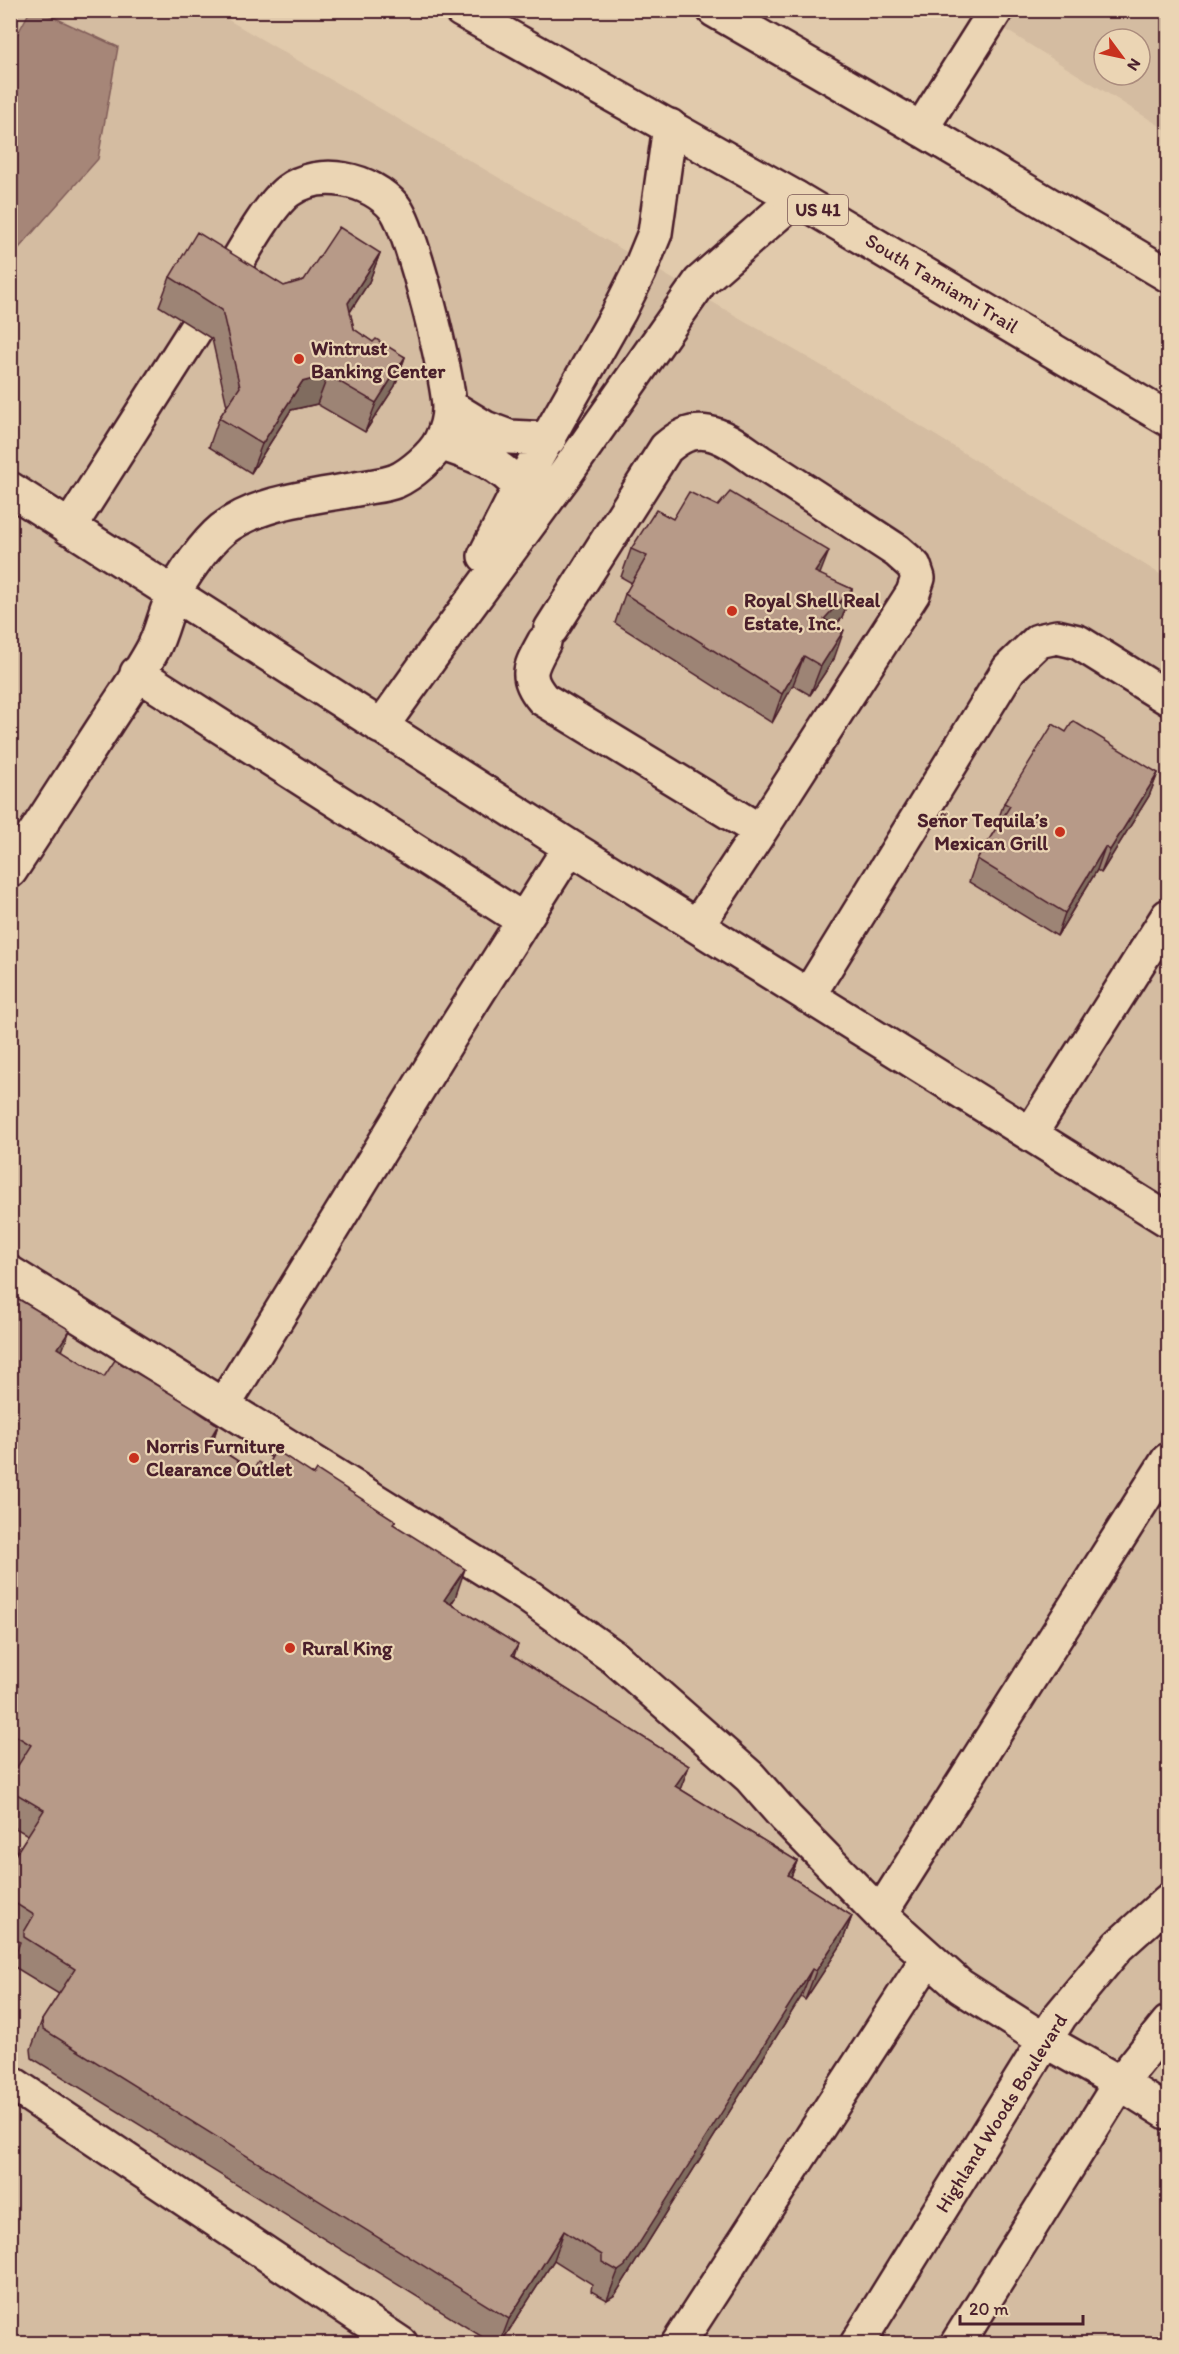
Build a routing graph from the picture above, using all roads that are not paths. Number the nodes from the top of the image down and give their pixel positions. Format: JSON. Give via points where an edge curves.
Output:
{"nodes":[{"id":1,"x":461,"y":10,"type":"edge"},
{"id":2,"x":714,"y":10,"type":"edge"},
{"id":3,"x":996,"y":10,"type":"edge"},
{"id":4,"x":670,"y":126,"type":"junction"},
{"id":5,"x":921,"y":129,"type":"junction"},
{"id":6,"x":796,"y":198,"type":"junction"},
{"id":7,"x":1168,"y":275,"type":"edge"},
{"id":8,"x":224,"y":284,"type":"edge"},
{"id":9,"x":195,"y":330,"type":"edge"},
{"id":10,"x":449,"y":406,"type":"junction"},
{"id":11,"x":1168,"y":419,"type":"edge"},
{"id":12,"x":549,"y":438,"type":"junction"},
{"id":13,"x":440,"y":443,"type":"junction"},
{"id":14,"x":520,"y":487,"type":"junction"},
{"id":15,"x":10,"y":489,"type":"edge"},
{"id":16,"x":69,"y":528,"type":"junction"},
{"id":17,"x":174,"y":594,"type":"junction"},
{"id":18,"x":439,"y":646,"type":"junction"},
{"id":19,"x":137,"y":674,"type":"junction"},
{"id":20,"x":1168,"y":698,"type":"edge"},
{"id":21,"x":381,"y":728,"type":"junction"},
{"id":22,"x":760,"y":831,"type":"junction"},
{"id":23,"x":570,"y":847,"type":"junction"},
{"id":24,"x":10,"y":872,"type":"edge"},
{"id":25,"x":1168,"y":916,"type":"edge"},
{"id":26,"x":523,"y":920,"type":"junction"},
{"id":27,"x":697,"y":926,"type":"junction"},
{"id":28,"x":808,"y":996,"type":"junction"},
{"id":29,"x":1031,"y":1133,"type":"junction"},
{"id":30,"x":1166,"y":1213,"type":"edge"},
{"id":31,"x":10,"y":1273,"type":"edge"},
{"id":32,"x":223,"y":1406,"type":"junction"},
{"id":33,"x":1168,"y":1460,"type":"edge"},
{"id":34,"x":1168,"y":1901,"type":"edge"},
{"id":35,"x":880,"y":1914,"type":"junction"},
{"id":36,"x":928,"y":1958,"type":"junction"},
{"id":37,"x":1168,"y":2023,"type":"edge"},
{"id":38,"x":1044,"y":2040,"type":"junction"},
{"id":39,"x":10,"y":2082,"type":"edge"},
{"id":40,"x":1120,"y":2083,"type":"junction"},
{"id":41,"x":1168,"y":2113,"type":"edge"},
{"id":42,"x":401,"y":2343,"type":"edge"},
{"id":43,"x":678,"y":2343,"type":"edge"},
{"id":44,"x":857,"y":2343,"type":"edge"},
{"id":45,"x":957,"y":2343,"type":"edge"}],
"edges":[{"from":1,"to":4,"type":"main road","name":"South Tamiami Trail","number":"US 41"},
{"from":2,"to":5,"type":"main road"},
{"from":3,"to":5,"type":"main road"},
{"from":4,"to":6,"type":"main road","name":"South Tamiami Trail","number":"US 41"},
{"from":4,"to":12,"type":"main road","via":[[655,232],[619,312]]},
{"from":5,"to":7,"type":"main road"},
{"from":6,"to":11,"type":"main road","name":"South Tamiami Trail","number":"US 41"},
{"from":6,"to":18,"type":"main road","via":[[700,282]]},
{"from":8,"to":10,"type":"main road","via":[[272,207],[286,192],[317,179],[358,183],[394,208],[411,244]]},
{"from":9,"to":16,"type":"main road"},
{"from":10,"to":12,"type":"main road","via":[[485,428],[509,437]]},
{"from":10,"to":13,"type":"main road","via":[[448,423]]},
{"from":12,"to":14,"type":"main road"},
{"from":13,"to":14,"type":"main road","via":[[492,462]]},
{"from":13,"to":17,"type":"main road","via":[[428,458],[396,481],[244,515],[221,530]]},
{"from":14,"to":18,"type":"main road"},
{"from":15,"to":16,"type":"main road"},
{"from":16,"to":17,"type":"main road"},
{"from":17,"to":19,"type":"main road","via":[[154,647]]},
{"from":17,"to":21,"type":"main road"},
{"from":18,"to":21,"type":"main road"},
{"from":19,"to":24,"type":"main road"},
{"from":19,"to":26,"type":"main road"},
{"from":20,"to":28,"type":"main road","via":[[1078,642],[1057,637],[1038,641],[1009,669]]},
{"from":21,"to":23,"type":"main road"},
{"from":22,"to":22,"type":"main road","via":[[913,593],[918,578],[914,566],[897,551],[726,441],[709,433],[692,432],[666,448],[547,635],[530,669],[534,688],[543,699]]},
{"from":22,"to":27,"type":"main road"},
{"from":23,"to":26,"type":"main road"},
{"from":23,"to":27,"type":"main road"},
{"from":25,"to":29,"type":"main road"},
{"from":26,"to":32,"type":"main road"},
{"from":27,"to":28,"type":"main road"},
{"from":28,"to":29,"type":"main road"},
{"from":29,"to":30,"type":"main road"},
{"from":31,"to":32,"type":"main road"},
{"from":32,"to":35,"type":"main road","via":[[528,1596],[615,1658],[750,1777]]},
{"from":33,"to":35,"type":"main road"},
{"from":34,"to":38,"type":"main road","name":"Highland Woods Boulevard","via":[[1118,1946]]},
{"from":35,"to":36,"type":"main road"},
{"from":36,"to":38,"type":"main road","via":[[960,1986]]},
{"from":36,"to":43,"type":"main road"},
{"from":37,"to":40,"type":"main road"},
{"from":38,"to":40,"type":"main road"},
{"from":38,"to":44,"type":"main road","name":"Highland Woods Boulevard"},
{"from":39,"to":42,"type":"main road"},
{"from":40,"to":41,"type":"main road"},
{"from":40,"to":45,"type":"main road"}]}
